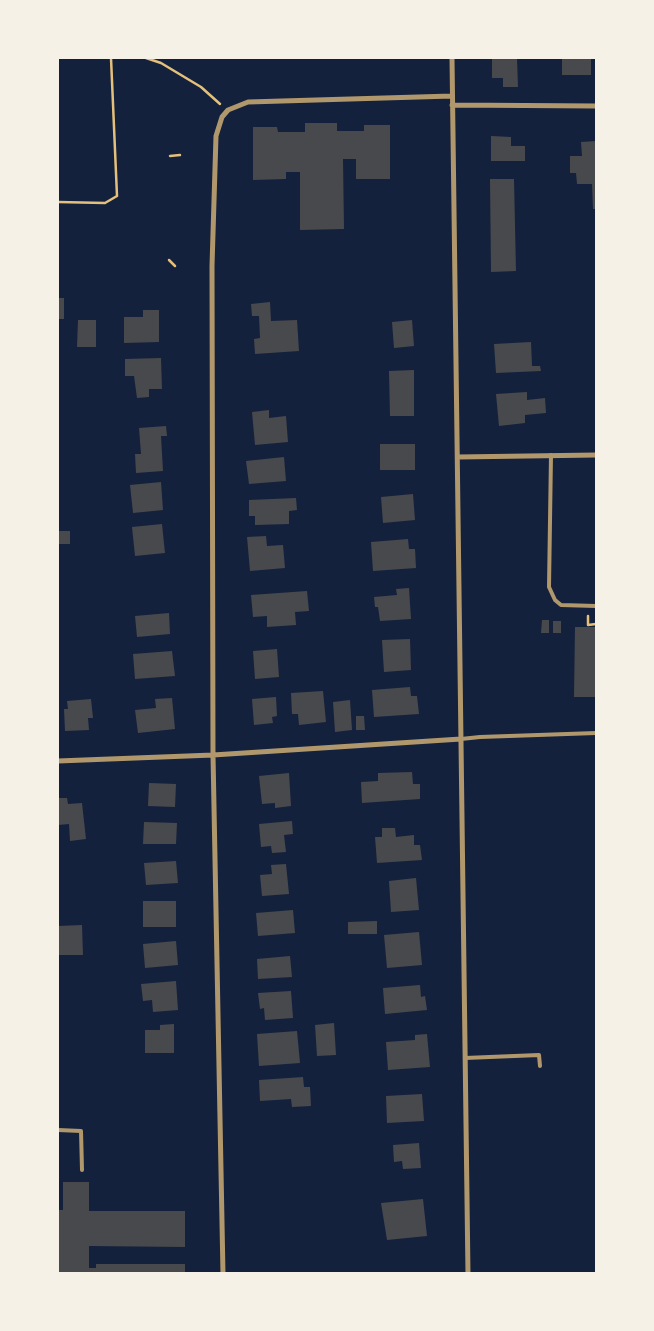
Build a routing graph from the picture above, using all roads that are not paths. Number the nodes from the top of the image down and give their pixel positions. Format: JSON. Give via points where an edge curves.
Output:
{"nodes":[{"id":1,"x":452,"y":58,"type":"edge"},
{"id":2,"x":452,"y":96,"type":"junction"},
{"id":3,"x":452,"y":105,"type":"junction"},
{"id":4,"x":596,"y":106,"type":"edge"},
{"id":5,"x":551,"y":455,"type":"junction"},
{"id":6,"x":596,"y":455,"type":"edge"},
{"id":7,"x":458,"y":457,"type":"junction"},
{"id":8,"x":596,"y":606,"type":"edge"},
{"id":9,"x":596,"y":733,"type":"edge"},
{"id":10,"x":461,"y":739,"type":"junction"},
{"id":11,"x":213,"y":755,"type":"junction"},
{"id":12,"x":58,"y":761,"type":"edge"},
{"id":13,"x":465,"y":1058,"type":"junction"},
{"id":14,"x":540,"y":1066,"type":"dead end"},
{"id":15,"x":58,"y":1130,"type":"edge"},
{"id":16,"x":82,"y":1170,"type":"dead end"},
{"id":17,"x":223,"y":1274,"type":"edge"},
{"id":18,"x":468,"y":1274,"type":"edge"}],
"edges":[{"from":1,"to":2,"type":"street"},
{"from":2,"to":3,"type":"street"},
{"from":2,"to":11,"type":"street","via":[[248,102],[228,110],[217,128],[213,200]]},
{"from":3,"to":4,"type":"street"},
{"from":3,"to":7,"type":"street"},
{"from":5,"to":6,"type":"street"},
{"from":5,"to":7,"type":"street"},
{"from":5,"to":8,"type":"lane","via":[[550,587],[555,600],[561,605]]},
{"from":7,"to":10,"type":"street"},
{"from":9,"to":10,"type":"lane"},
{"from":10,"to":11,"type":"street"},
{"from":10,"to":13,"type":"street"},
{"from":11,"to":12,"type":"street"},
{"from":11,"to":17,"type":"street"},
{"from":13,"to":14,"type":"lane","via":[[539,1055]]},
{"from":13,"to":18,"type":"street"},
{"from":15,"to":16,"type":"lane","via":[[82,1131]]}]}
